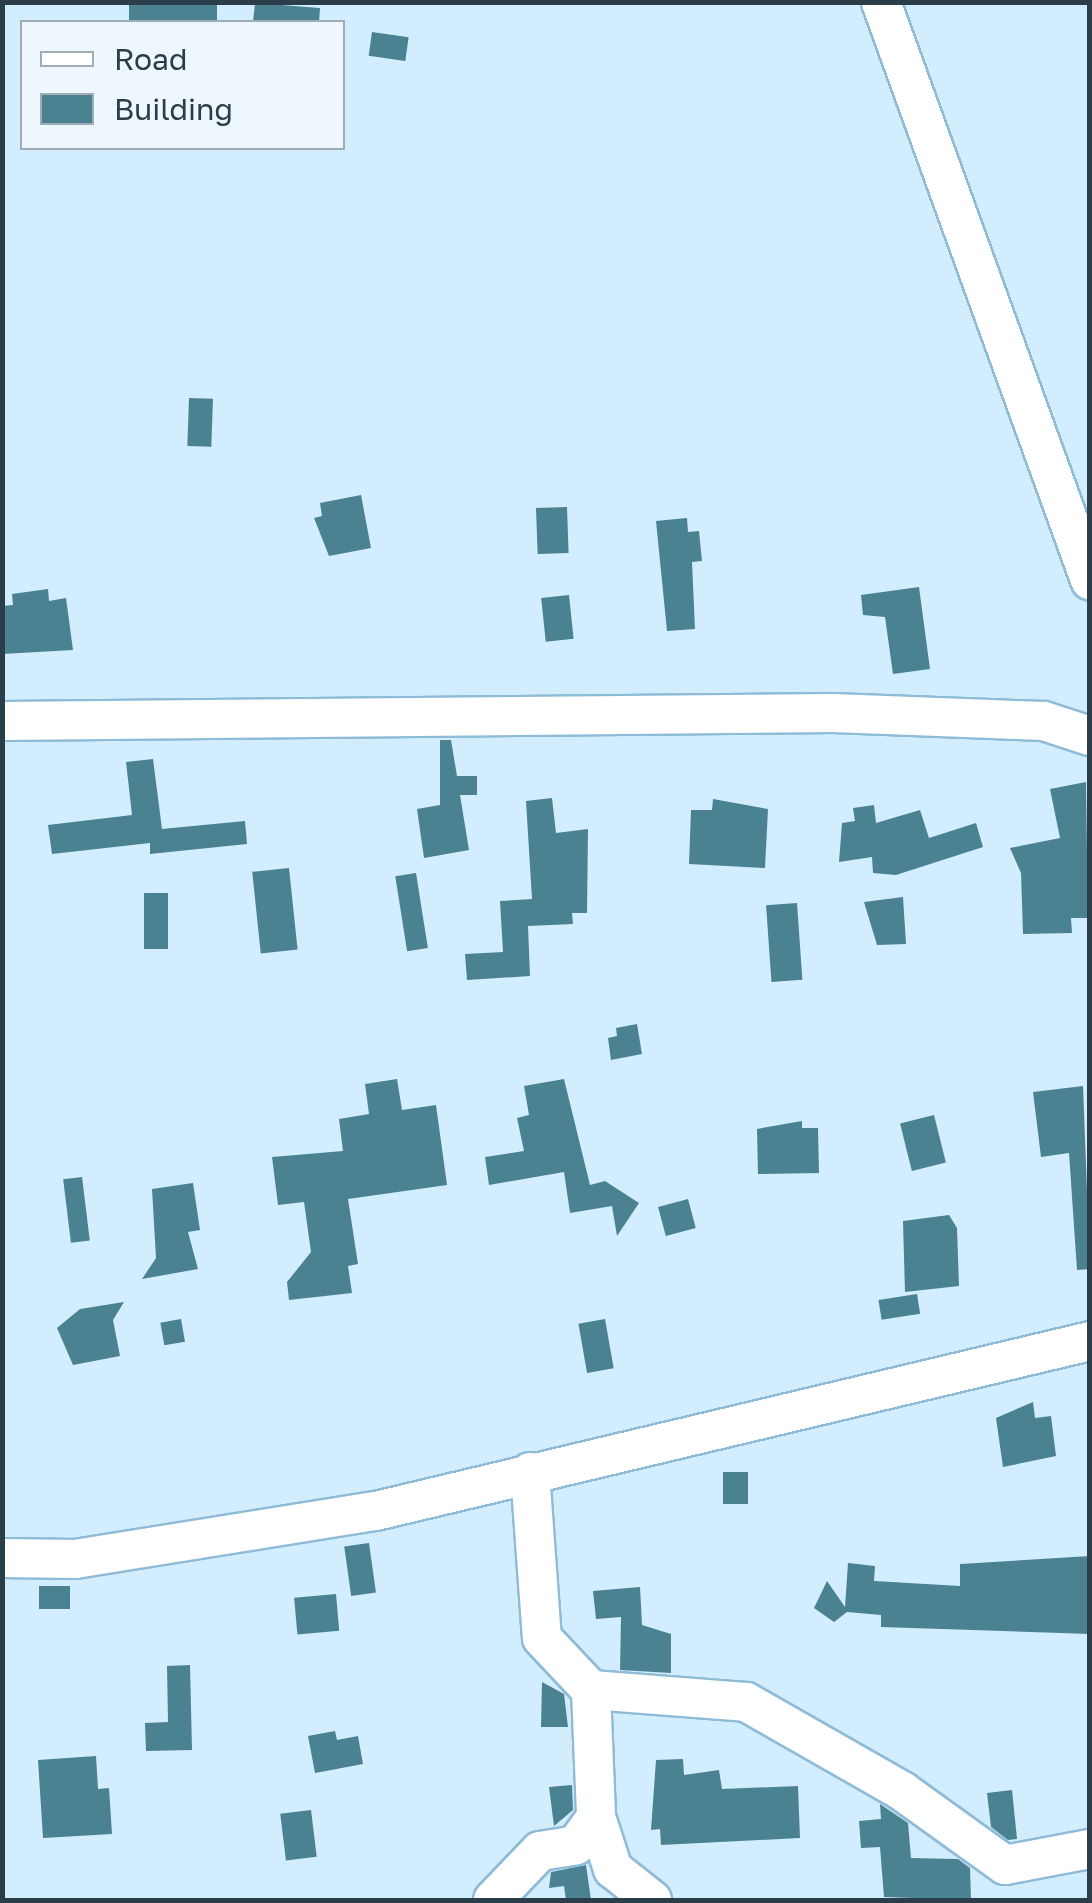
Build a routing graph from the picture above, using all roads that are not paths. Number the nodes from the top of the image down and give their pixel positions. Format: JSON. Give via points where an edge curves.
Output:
{"nodes":[{"id":1,"x":881,"y":2,"type":"edge"},
{"id":2,"x":1090,"y":580,"type":"edge"},
{"id":3,"x":2,"y":721,"type":"edge"},
{"id":4,"x":1090,"y":736,"type":"edge"},
{"id":5,"x":1090,"y":1341,"type":"edge"},
{"id":6,"x":530,"y":1472,"type":"junction"},
{"id":7,"x":4,"y":1550,"type":"edge"},
{"id":8,"x":591,"y":1690,"type":"junction"},
{"id":9,"x":596,"y":1817,"type":"junction"},
{"id":10,"x":1090,"y":1849,"type":"edge"},
{"id":11,"x":493,"y":1900,"type":"edge"},
{"id":12,"x":652,"y":1900,"type":"edge"}],
"edges":[{"from":1,"to":2,"type":"street"},
{"from":3,"to":4,"type":"street","via":[[832,713],[1044,721]]},
{"from":5,"to":6,"type":"street"},
{"from":6,"to":7,"type":"street","via":[[173,1546]]},
{"from":6,"to":8,"type":"street","via":[[542,1638]]},
{"from":8,"to":9,"type":"street"},
{"from":8,"to":10,"type":"street","via":[[746,1702],[902,1791],[1005,1865]]},
{"from":9,"to":11,"type":"street","via":[[576,1844],[540,1851]]},
{"from":9,"to":12,"type":"street","via":[[613,1869]]}]}
